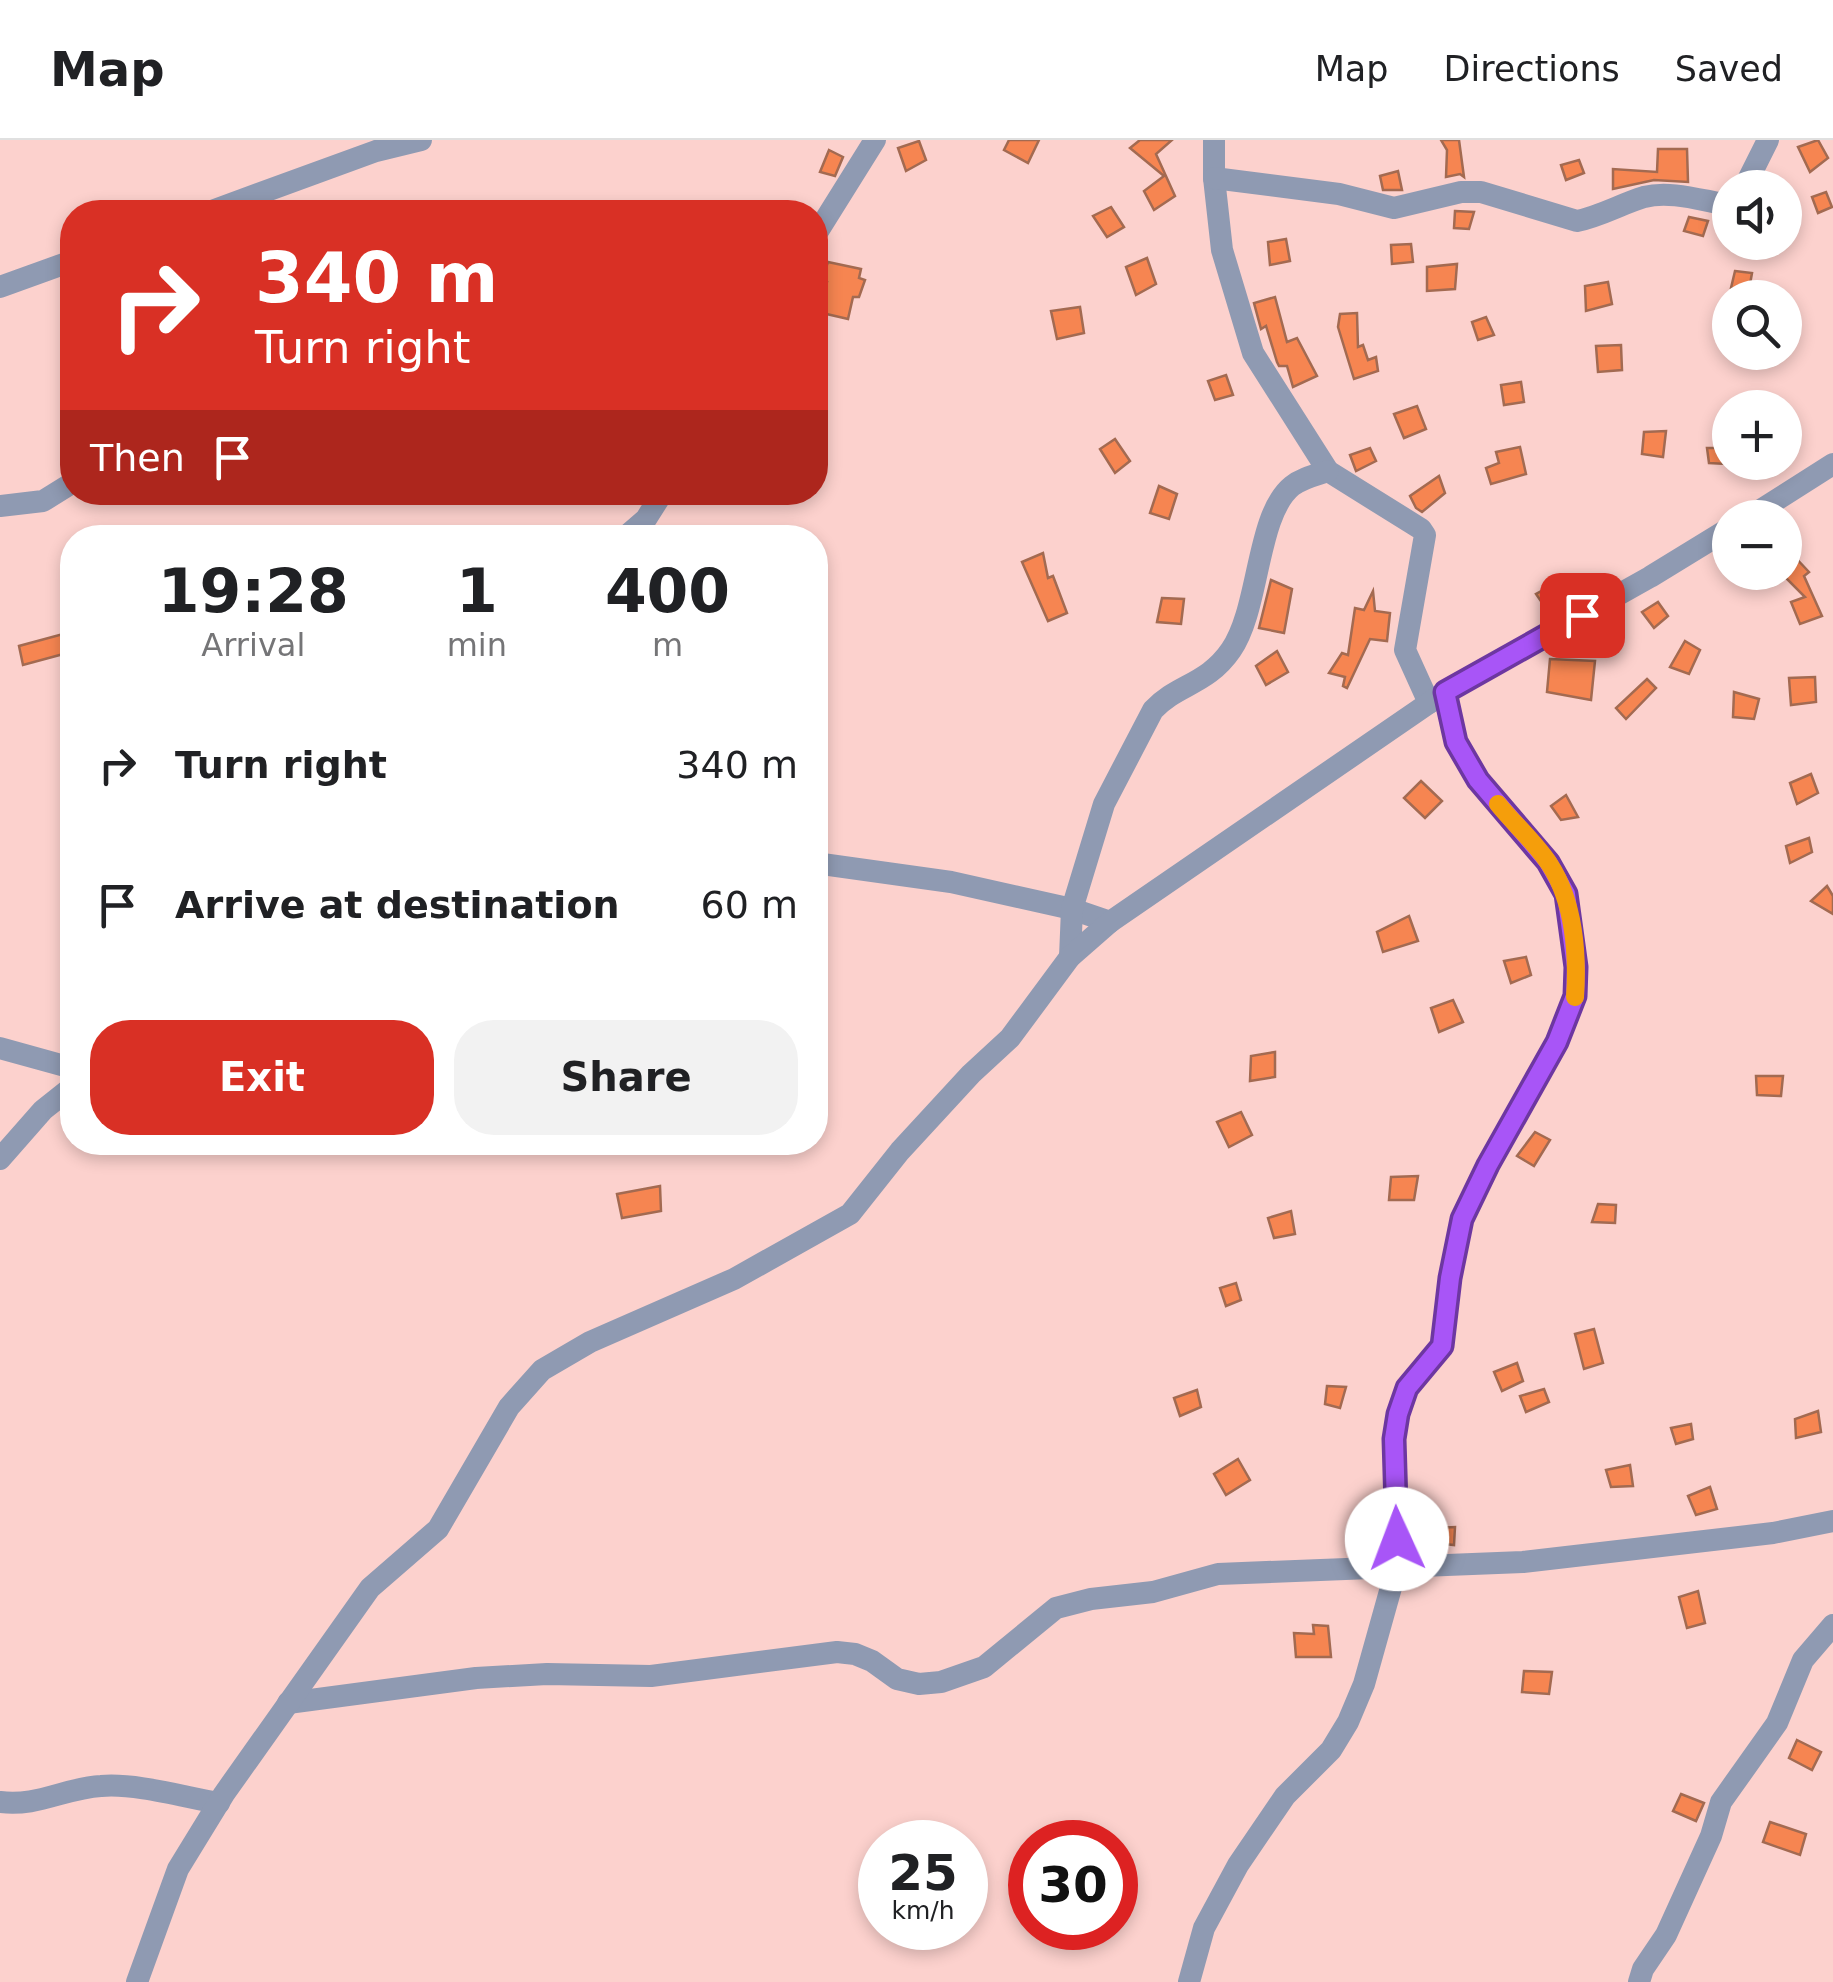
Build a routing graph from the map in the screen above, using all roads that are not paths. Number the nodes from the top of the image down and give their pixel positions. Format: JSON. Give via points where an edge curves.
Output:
{"nodes":[{"id":1,"x":421,"y":140,"type":"edge"},
{"id":2,"x":875,"y":140,"type":"edge"},
{"id":3,"x":1214,"y":140,"type":"edge"},
{"id":4,"x":1768,"y":140,"type":"edge"},
{"id":5,"x":1753,"y":170,"type":"edge"},
{"id":6,"x":1214,"y":178,"type":"junction"},
{"id":7,"x":241,"y":200,"type":"edge"},
{"id":8,"x":1712,"y":202,"type":"edge"},
{"id":9,"x":828,"y":212,"type":"edge"},
{"id":10,"x":60,"y":265,"type":"edge"},
{"id":11,"x":0,"y":287,"type":"edge"},
{"id":12,"x":1833,"y":464,"type":"edge"},
{"id":13,"x":1328,"y":471,"type":"junction"},
{"id":14,"x":60,"y":491,"type":"edge"},
{"id":15,"x":1776,"y":500,"type":"edge"},
{"id":16,"x":655,"y":505,"type":"edge"},
{"id":17,"x":0,"y":506,"type":"edge"},
{"id":18,"x":639,"y":525,"type":"edge"},
{"id":19,"x":1712,"y":539,"type":"edge"},
{"id":20,"x":1437,"y":697,"type":"junction"},
{"id":21,"x":828,"y":865,"type":"edge"},
{"id":22,"x":1072,"y":909,"type":"junction"},
{"id":23,"x":1110,"y":922,"type":"junction"},
{"id":24,"x":1070,"y":958,"type":"junction"},
{"id":25,"x":0,"y":1048,"type":"edge"},
{"id":26,"x":60,"y":1065,"type":"edge"},
{"id":27,"x":60,"y":1096,"type":"edge"},
{"id":28,"x":0,"y":1159,"type":"edge"},
{"id":29,"x":1833,"y":1520,"type":"edge"},
{"id":30,"x":1393,"y":1568,"type":"junction"},
{"id":31,"x":1833,"y":1625,"type":"edge"},
{"id":32,"x":288,"y":1704,"type":"junction"},
{"id":33,"x":0,"y":1802,"type":"edge"},
{"id":34,"x":219,"y":1803,"type":"junction"},
{"id":35,"x":136,"y":1982,"type":"edge"},
{"id":36,"x":1189,"y":1982,"type":"edge"},
{"id":37,"x":1639,"y":1982,"type":"edge"}],
"edges":[{"from":1,"to":7,"type":"street"},
{"from":2,"to":9,"type":"street"},
{"from":3,"to":6,"type":"street"},
{"from":4,"to":5,"type":"street"},
{"from":6,"to":8,"type":"street","via":[[1394,208],[1480,192],[1577,221],[1646,196]]},
{"from":6,"to":13,"type":"street","via":[[1222,250],[1253,354]]},
{"from":10,"to":11,"type":"street"},
{"from":12,"to":15,"type":"street"},
{"from":13,"to":20,"type":"street","via":[[1425,535],[1405,650]]},
{"from":13,"to":22,"type":"street","via":[[1298,482],[1280,499],[1247,619],[1231,650],[1204,680],[1153,710],[1104,804]]},
{"from":14,"to":17,"type":"street","via":[[42,501]]},
{"from":16,"to":18,"type":"street"},
{"from":19,"to":20,"type":"street"},
{"from":20,"to":23,"type":"street"},
{"from":20,"to":30,"type":"street","via":[[1478,780],[1548,862],[1566,894],[1575,996],[1462,1219],[1442,1346],[1407,1388],[1398,1414]]},
{"from":21,"to":22,"type":"street","via":[[951,882]]},
{"from":22,"to":23,"type":"street"},
{"from":22,"to":24,"type":"street"},
{"from":23,"to":24,"type":"street"},
{"from":24,"to":32,"type":"street","via":[[1010,1038],[900,1151],[850,1214],[734,1280],[542,1370],[509,1407],[438,1530],[370,1588]]},
{"from":25,"to":26,"type":"street"},
{"from":27,"to":28,"type":"street"},
{"from":29,"to":30,"type":"street","via":[[1523,1562]]},
{"from":30,"to":32,"type":"street","via":[[1218,1574],[1153,1592],[1072,1602],[1040,1619],[984,1667],[941,1682],[897,1679],[872,1661],[837,1652],[651,1676],[476,1678]]},
{"from":30,"to":36,"type":"street","via":[[1348,1722],[1238,1865],[1204,1928]]},
{"from":31,"to":37,"type":"street","via":[[1803,1660],[1777,1723],[1721,1802],[1666,1935]]},
{"from":32,"to":34,"type":"street"},
{"from":33,"to":34,"type":"street","via":[[26,1804],[107,1785]]},
{"from":34,"to":35,"type":"street","via":[[178,1869]]}]}
